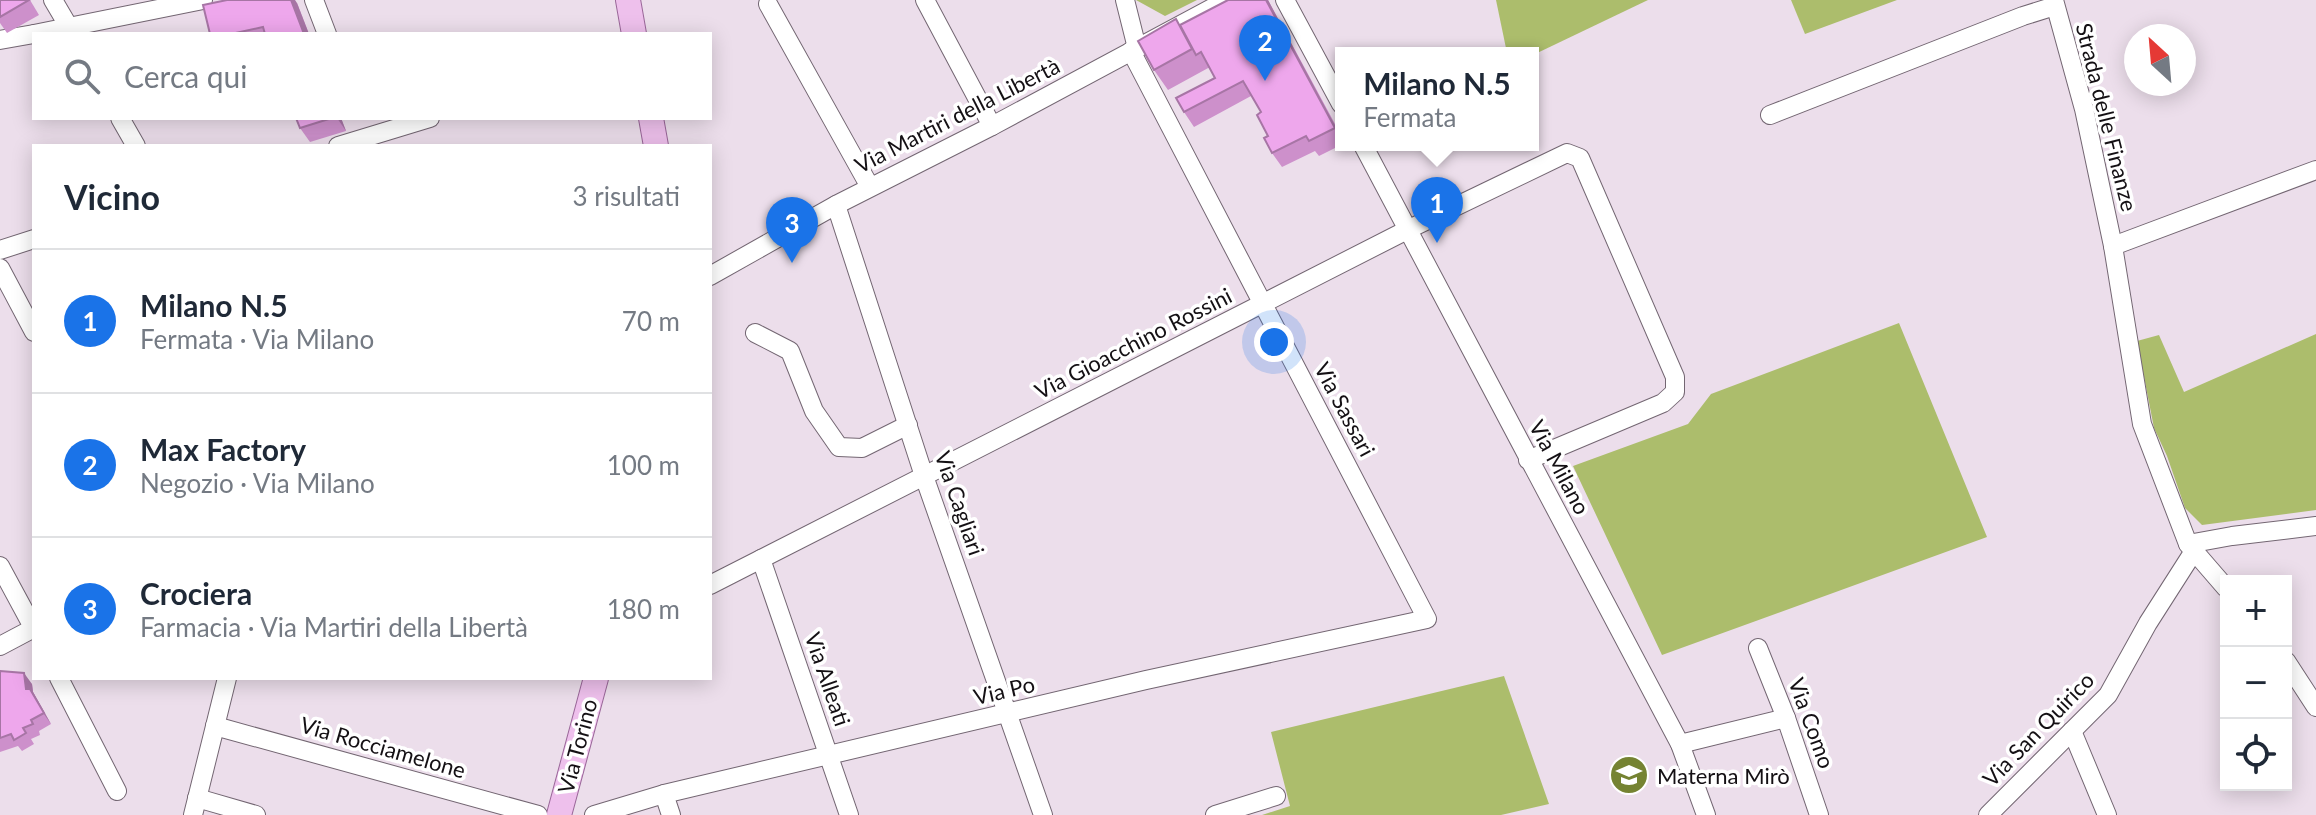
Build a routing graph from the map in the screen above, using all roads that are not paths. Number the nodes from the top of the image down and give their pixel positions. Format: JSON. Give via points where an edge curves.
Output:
{"nodes":[{"id":1,"x":53,"y":0,"type":"edge"},
{"id":2,"x":203,"y":0,"type":"edge"},
{"id":3,"x":314,"y":0,"type":"edge"},
{"id":4,"x":628,"y":0,"type":"edge"},
{"id":5,"x":925,"y":0,"type":"edge"},
{"id":6,"x":1125,"y":0,"type":"edge"},
{"id":7,"x":1227,"y":0,"type":"edge"},
{"id":8,"x":1285,"y":0,"type":"edge"},
{"id":9,"x":2054,"y":3,"type":"edge"},
{"id":10,"x":768,"y":4,"type":"dead end"},
{"id":11,"x":71,"y":31,"type":"edge"},
{"id":12,"x":326,"y":32,"type":"edge"},
{"id":13,"x":634,"y":32,"type":"edge"},
{"id":14,"x":32,"y":34,"type":"edge"},
{"id":15,"x":0,"y":40,"type":"edge"},
{"id":16,"x":1134,"y":49,"type":"junction"},
{"id":17,"x":1335,"y":93,"type":"edge"},
{"id":18,"x":1770,"y":115,"type":"dead end"},
{"id":19,"x":121,"y":120,"type":"edge"},
{"id":20,"x":422,"y":120,"type":"edge"},
{"id":21,"x":651,"y":120,"type":"edge"},
{"id":22,"x":992,"y":126,"type":"junction"},
{"id":23,"x":366,"y":135,"type":"edge"},
{"id":24,"x":135,"y":144,"type":"edge"},
{"id":25,"x":343,"y":144,"type":"edge"},
{"id":26,"x":656,"y":144,"type":"edge"},
{"id":27,"x":1366,"y":151,"type":"edge"},
{"id":28,"x":2316,"y":170,"type":"edge"},
{"id":29,"x":870,"y":187,"type":"junction"},
{"id":30,"x":836,"y":205,"type":"junction"},
{"id":31,"x":1409,"y":229,"type":"junction"},
{"id":32,"x":32,"y":240,"type":"edge"},
{"id":33,"x":2113,"y":246,"type":"junction"},
{"id":34,"x":0,"y":250,"type":"edge"},
{"id":35,"x":0,"y":268,"type":"edge"},
{"id":36,"x":712,"y":275,"type":"edge"},
{"id":37,"x":1262,"y":304,"type":"junction"},
{"id":38,"x":32,"y":328,"type":"edge"},
{"id":39,"x":755,"y":333,"type":"dead end"},
{"id":40,"x":908,"y":425,"type":"junction"},
{"id":41,"x":1528,"y":460,"type":"junction"},
{"id":42,"x":924,"y":476,"type":"junction"},
{"id":43,"x":2316,"y":526,"type":"edge"},
{"id":44,"x":2191,"y":547,"type":"junction"},
{"id":45,"x":761,"y":559,"type":"junction"},
{"id":46,"x":0,"y":566,"type":"edge"},
{"id":47,"x":2220,"y":581,"type":"edge"},
{"id":48,"x":712,"y":584,"type":"edge"},
{"id":49,"x":1427,"y":619,"type":"joint"},
{"id":50,"x":32,"y":624,"type":"edge"},
{"id":51,"x":32,"y":629,"type":"edge"},
{"id":52,"x":0,"y":646,"type":"edge"},
{"id":53,"x":1758,"y":648,"type":"dead end"},
{"id":54,"x":2292,"y":670,"type":"edge"},
{"id":55,"x":60,"y":680,"type":"edge"},
{"id":56,"x":226,"y":680,"type":"edge"},
{"id":57,"x":595,"y":680,"type":"edge"},
{"id":58,"x":2316,"y":707,"type":"edge"},
{"id":59,"x":1009,"y":714,"type":"junction"},
{"id":60,"x":1786,"y":718,"type":"junction"},
{"id":61,"x":215,"y":726,"type":"junction"},
{"id":62,"x":2072,"y":731,"type":"junction"},
{"id":63,"x":1680,"y":744,"type":"junction"},
{"id":64,"x":829,"y":755,"type":"junction"},
{"id":65,"x":117,"y":791,"type":"dead end"},
{"id":66,"x":664,"y":794,"type":"junction"},
{"id":67,"x":1276,"y":796,"type":"dead end"},
{"id":68,"x":195,"y":806,"type":"edge"},
{"id":69,"x":256,"y":815,"type":"edge"},
{"id":70,"x":538,"y":815,"type":"edge"},
{"id":71,"x":559,"y":815,"type":"edge"},
{"id":72,"x":594,"y":815,"type":"edge"},
{"id":73,"x":671,"y":815,"type":"edge"},
{"id":74,"x":849,"y":815,"type":"edge"},
{"id":75,"x":1043,"y":815,"type":"edge"},
{"id":76,"x":1215,"y":815,"type":"edge"},
{"id":77,"x":1706,"y":815,"type":"edge"},
{"id":78,"x":1819,"y":815,"type":"edge"},
{"id":79,"x":1988,"y":815,"type":"edge"},
{"id":80,"x":2107,"y":815,"type":"edge"}],
"edges":[{"from":1,"to":11,"type":"street"},
{"from":2,"to":11,"type":"street"},
{"from":3,"to":12,"type":"street"},
{"from":4,"to":13,"type":"main road"},
{"from":5,"to":22,"type":"street"},
{"from":6,"to":16,"type":"street","name":"Via Sassari"},
{"from":7,"to":16,"type":"street","name":"Via Martiri della Libertà"},
{"from":8,"to":17,"type":"street"},
{"from":9,"to":18,"type":"street"},
{"from":9,"to":33,"type":"street","name":"Strada delle Finanze","via":[[2084,109]]},
{"from":10,"to":29,"type":"street"},
{"from":14,"to":15,"type":"street"},
{"from":16,"to":22,"type":"street","name":"Via Martiri della Libertà"},
{"from":16,"to":37,"type":"street","name":"Via Sassari"},
{"from":19,"to":24,"type":"street"},
{"from":20,"to":23,"type":"street"},
{"from":21,"to":26,"type":"main road"},
{"from":22,"to":29,"type":"street","name":"Via Martiri della Libertà"},
{"from":23,"to":25,"type":"street"},
{"from":27,"to":31,"type":"street","name":"Via Milano"},
{"from":28,"to":33,"type":"street","name":"Strada delle Finanze"},
{"from":29,"to":30,"type":"street","name":"Via Martiri della Libertà"},
{"from":30,"to":36,"type":"street","name":"Via Martiri della Libertà"},
{"from":30,"to":40,"type":"street","name":"Via Cagliari"},
{"from":31,"to":37,"type":"street","name":"Via Gioacchino Rossini"},
{"from":31,"to":41,"type":"street","name":"Via Milano"},
{"from":31,"to":41,"type":"street","name":"Via Gioacchino Rossini","via":[[1567,153],[1580,158],[1675,377],[1675,392],[1663,403]]},
{"from":32,"to":34,"type":"street"},
{"from":33,"to":44,"type":"street","name":"Strada delle Finanze","via":[[2142,424]]},
{"from":35,"to":38,"type":"street"},
{"from":37,"to":42,"type":"street","name":"Via Gioacchino Rossini"},
{"from":37,"to":49,"type":"street","name":"Via Sassari"},
{"from":39,"to":40,"type":"street","via":[[790,351],[814,411],[839,447],[862,448]]},
{"from":40,"to":42,"type":"street","name":"Via Cagliari"},
{"from":41,"to":63,"type":"street","name":"Via Milano"},
{"from":42,"to":45,"type":"street","name":"Via Gioacchino Rossini"},
{"from":42,"to":59,"type":"street","name":"Via Cagliari"},
{"from":43,"to":44,"type":"street","via":[[2232,536]]},
{"from":44,"to":47,"type":"street","name":"Strada delle Finanze"},
{"from":44,"to":62,"type":"street","name":"Via San Quirico","via":[[2108,695]]},
{"from":45,"to":48,"type":"street","name":"Via Gioacchino Rossini"},
{"from":45,"to":64,"type":"street","name":"Via Alleati"},
{"from":46,"to":50,"type":"street"},
{"from":49,"to":59,"type":"street","name":"Via Po"},
{"from":51,"to":52,"type":"street"},
{"from":53,"to":60,"type":"street","name":"Via Como"},
{"from":54,"to":58,"type":"street"},
{"from":55,"to":65,"type":"street"},
{"from":56,"to":61,"type":"street"},
{"from":57,"to":71,"type":"main road","name":"Via Torino"},
{"from":59,"to":64,"type":"street","name":"Via Po"},
{"from":59,"to":75,"type":"street","name":"Via Cagliari"},
{"from":60,"to":63,"type":"street"},
{"from":60,"to":78,"type":"street","name":"Via Como"},
{"from":61,"to":68,"type":"street"},
{"from":61,"to":70,"type":"street","name":"Via Rocciamelone"},
{"from":62,"to":79,"type":"street","name":"Via San Quirico"},
{"from":62,"to":80,"type":"street"},
{"from":63,"to":77,"type":"street","name":"Via Milano"},
{"from":64,"to":66,"type":"street","name":"Via Po"},
{"from":64,"to":74,"type":"street","name":"Via Alleati"},
{"from":66,"to":72,"type":"street","name":"Via Po"},
{"from":66,"to":73,"type":"street"},
{"from":67,"to":76,"type":"street"},
{"from":68,"to":69,"type":"street"}]}
